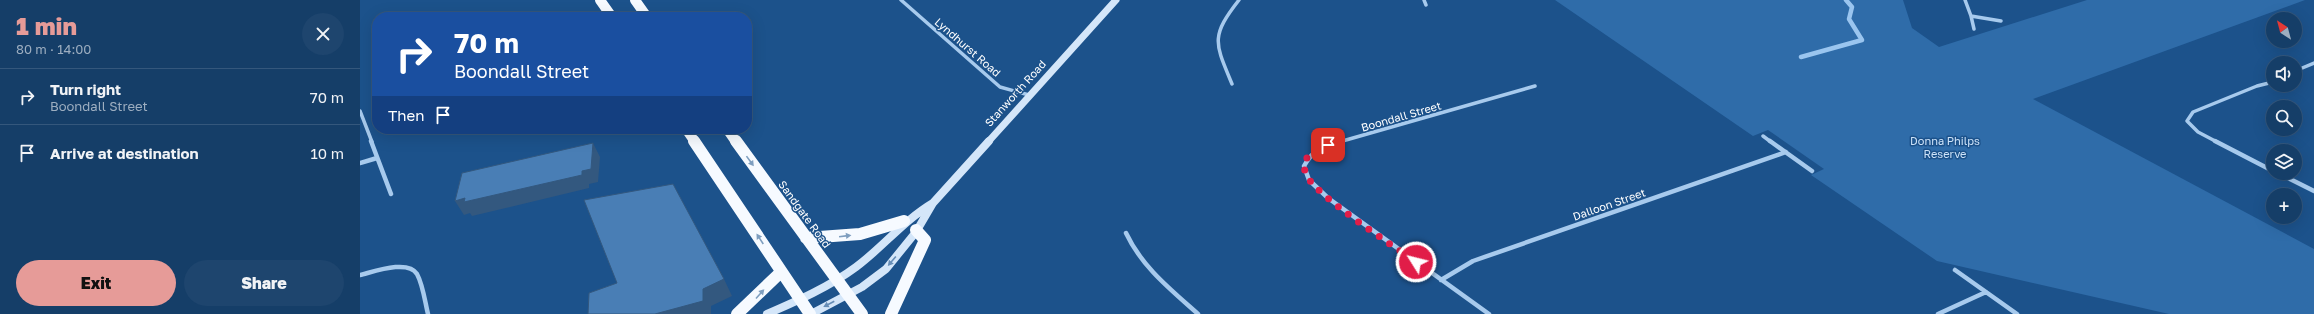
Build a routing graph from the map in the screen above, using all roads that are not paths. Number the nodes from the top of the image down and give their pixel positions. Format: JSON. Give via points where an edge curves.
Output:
{"nodes":[{"id":1,"x":600,"y":0,"type":"edge"},
{"id":2,"x":635,"y":0,"type":"edge"},
{"id":3,"x":901,"y":0,"type":"edge"},
{"id":4,"x":1116,"y":0,"type":"edge"},
{"id":5,"x":1239,"y":0,"type":"edge"},
{"id":6,"x":1424,"y":0,"type":"edge"},
{"id":7,"x":1965,"y":0,"type":"edge"},
{"id":8,"x":1426,"y":5,"type":"dead end"},
{"id":9,"x":608,"y":12,"type":"edge"},
{"id":10,"x":643,"y":12,"type":"edge"},
{"id":11,"x":1971,"y":16,"type":"junction"},
{"id":12,"x":2001,"y":21,"type":"dead end"},
{"id":13,"x":1974,"y":29,"type":"dead end"},
{"id":14,"x":2314,"y":63,"type":"edge"},
{"id":15,"x":2302,"y":68,"type":"edge"},
{"id":16,"x":1232,"y":84,"type":"dead end"},
{"id":17,"x":2266,"y":84,"type":"edge"},
{"id":18,"x":1534,"y":86,"type":"dead end"},
{"id":19,"x":1029,"y":95,"type":"junction"},
{"id":20,"x":360,"y":111,"type":"edge"},
{"id":21,"x":689,"y":134,"type":"edge"},
{"id":22,"x":731,"y":134,"type":"edge"},
{"id":23,"x":1763,"y":136,"type":"dead end"},
{"id":24,"x":1786,"y":152,"type":"junction"},
{"id":25,"x":377,"y":158,"type":"junction"},
{"id":26,"x":360,"y":163,"type":"edge"},
{"id":27,"x":2266,"y":167,"type":"edge"},
{"id":28,"x":1812,"y":171,"type":"dead end"},
{"id":29,"x":2292,"y":180,"type":"edge"},
{"id":30,"x":2314,"y":191,"type":"edge"},
{"id":31,"x":391,"y":194,"type":"dead end"},
{"id":32,"x":933,"y":203,"type":"junction"},
{"id":33,"x":904,"y":222,"type":"junction"},
{"id":34,"x":916,"y":230,"type":"junction"},
{"id":35,"x":1126,"y":232,"type":"dead end"},
{"id":36,"x":806,"y":238,"type":"junction"},
{"id":37,"x":1955,"y":270,"type":"dead end"},
{"id":38,"x":781,"y":272,"type":"junction"},
{"id":39,"x":360,"y":275,"type":"edge"},
{"id":40,"x":837,"y":280,"type":"junction"},
{"id":41,"x":1441,"y":280,"type":"junction"},
{"id":42,"x":1986,"y":292,"type":"junction"},
{"id":43,"x":848,"y":294,"type":"junction"},
{"id":44,"x":801,"y":299,"type":"junction"},
{"id":45,"x":428,"y":314,"type":"edge"},
{"id":46,"x":737,"y":314,"type":"edge"},
{"id":47,"x":767,"y":314,"type":"edge"},
{"id":48,"x":810,"y":314,"type":"edge"},
{"id":49,"x":862,"y":314,"type":"edge"},
{"id":50,"x":891,"y":314,"type":"edge"},
{"id":51,"x":1198,"y":314,"type":"edge"},
{"id":52,"x":1489,"y":314,"type":"edge"},
{"id":53,"x":1938,"y":314,"type":"edge"},
{"id":54,"x":2017,"y":314,"type":"edge"}],
"edges":[{"from":1,"to":9,"type":"highway"},
{"from":2,"to":10,"type":"highway"},
{"from":3,"to":19,"type":"street","name":"Lyndhurst Road","via":[[1000,87]]},
{"from":4,"to":19,"type":"main road","name":"Stanworth Road"},
{"from":5,"to":16,"type":"street","via":[[1220,25],[1216,41]]},
{"from":6,"to":8,"type":"street"},
{"from":7,"to":11,"type":"street"},
{"from":11,"to":12,"type":"street"},
{"from":11,"to":13,"type":"street"},
{"from":14,"to":15,"type":"street"},
{"from":17,"to":27,"type":"street","via":[[2193,112],[2189,115],[2188,121],[2198,132]]},
{"from":18,"to":41,"type":"street","name":"Boondall Street","via":[[1321,147],[1306,159],[1306,174],[1316,188]]},
{"from":19,"to":32,"type":"main road","name":"Stanworth Road"},
{"from":20,"to":25,"type":"street"},
{"from":38,"to":21,"type":"highway","one_way":true},
{"from":22,"to":36,"type":"highway","name":"Sandgate Road","one_way":true},
{"from":23,"to":24,"type":"street"},
{"from":24,"to":28,"type":"street"},
{"from":24,"to":41,"type":"street","name":"Dalloon Street","via":[[1473,261]]},
{"from":25,"to":26,"type":"street"},
{"from":25,"to":31,"type":"street"},
{"from":29,"to":30,"type":"street"},
{"from":32,"to":33,"type":"main road","name":"Stanworth Road"},
{"from":32,"to":34,"type":"main road","name":"Stanworth Road"},
{"from":36,"to":33,"type":"highway","one_way":true,"via":[[860,234]]},
{"from":33,"to":40,"type":"main road","name":"Stanworth Road","via":[[865,261]]},
{"from":34,"to":43,"type":"main road","name":"Stanworth Road","one_way":true,"via":[[878,276]]},
{"from":34,"to":50,"type":"highway","via":[[925,240]]},
{"from":35,"to":51,"type":"street","via":[[1130,245],[1141,261]]},
{"from":36,"to":40,"type":"highway","name":"Sandgate Road"},
{"from":37,"to":42,"type":"street"},
{"from":38,"to":44,"type":"highway"},
{"from":46,"to":38,"type":"highway","one_way":true},
{"from":39,"to":45,"type":"street","via":[[398,266],[415,271]]},
{"from":40,"to":43,"type":"highway","name":"Sandgate Road"},
{"from":40,"to":44,"type":"main road","name":"Stanworth Road"},
{"from":41,"to":52,"type":"street","name":"Boondall Street"},
{"from":42,"to":53,"type":"street"},
{"from":42,"to":54,"type":"street"},
{"from":43,"to":48,"type":"main road","name":"Stanworth Road","one_way":true},
{"from":43,"to":49,"type":"highway","name":"Sandgate Road"},
{"from":44,"to":47,"type":"main road","name":"Stanworth Road"},
{"from":44,"to":48,"type":"highway"}]}
